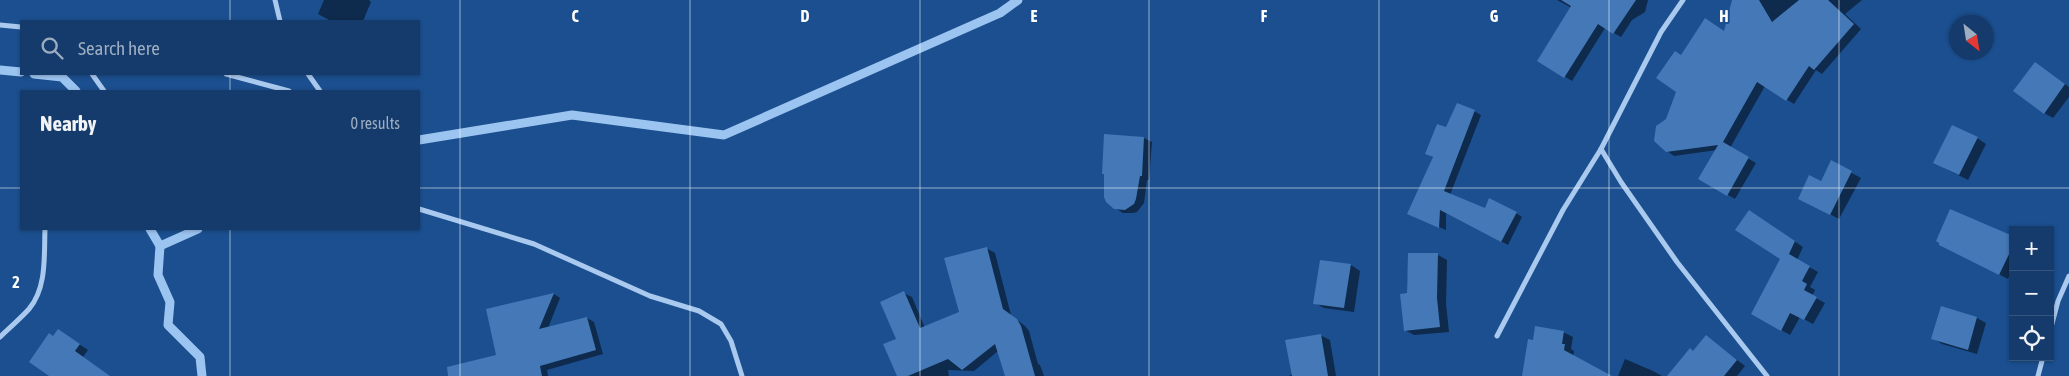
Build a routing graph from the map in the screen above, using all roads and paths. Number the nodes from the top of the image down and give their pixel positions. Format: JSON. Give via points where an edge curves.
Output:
{"nodes":[{"id":1,"x":275,"y":0,"type":"edge"},
{"id":2,"x":1684,"y":0,"type":"edge"},
{"id":3,"x":280,"y":20,"type":"edge"},
{"id":4,"x":0,"y":25,"type":"edge"},
{"id":5,"x":20,"y":27,"type":"edge"},
{"id":6,"x":93,"y":75,"type":"edge"},
{"id":7,"x":230,"y":75,"type":"edge"},
{"id":8,"x":309,"y":75,"type":"edge"},
{"id":9,"x":103,"y":90,"type":"edge"},
{"id":10,"x":285,"y":90,"type":"edge"},
{"id":11,"x":319,"y":90,"type":"edge"},
{"id":12,"x":1601,"y":149,"type":"junction"},
{"id":13,"x":420,"y":209,"type":"edge"},
{"id":14,"x":45,"y":230,"type":"edge"},
{"id":15,"x":2069,"y":276,"type":"edge"},
{"id":16,"x":2054,"y":316,"type":"edge"},
{"id":17,"x":1497,"y":336,"type":"dead end"},
{"id":18,"x":0,"y":337,"type":"edge"},
{"id":19,"x":2042,"y":361,"type":"edge"},
{"id":20,"x":742,"y":376,"type":"edge"},
{"id":21,"x":1767,"y":376,"type":"edge"},
{"id":22,"x":2038,"y":376,"type":"edge"}],
"edges":[{"from":1,"to":3,"type":"street"},
{"from":2,"to":12,"type":"street","via":[[1661,32]]},
{"from":4,"to":5,"type":"street"},
{"from":6,"to":9,"type":"street"},
{"from":7,"to":10,"type":"street"},
{"from":8,"to":11,"type":"street"},
{"from":12,"to":17,"type":"street","via":[[1563,210]]},
{"from":12,"to":21,"type":"street","via":[[1677,262]]},
{"from":13,"to":20,"type":"street","via":[[534,244],[650,296],[699,311],[721,324],[731,341]]},
{"from":14,"to":18,"type":"street","via":[[43,272],[38,294],[30,308]]},
{"from":15,"to":16,"type":"street"},
{"from":19,"to":22,"type":"street"}]}
